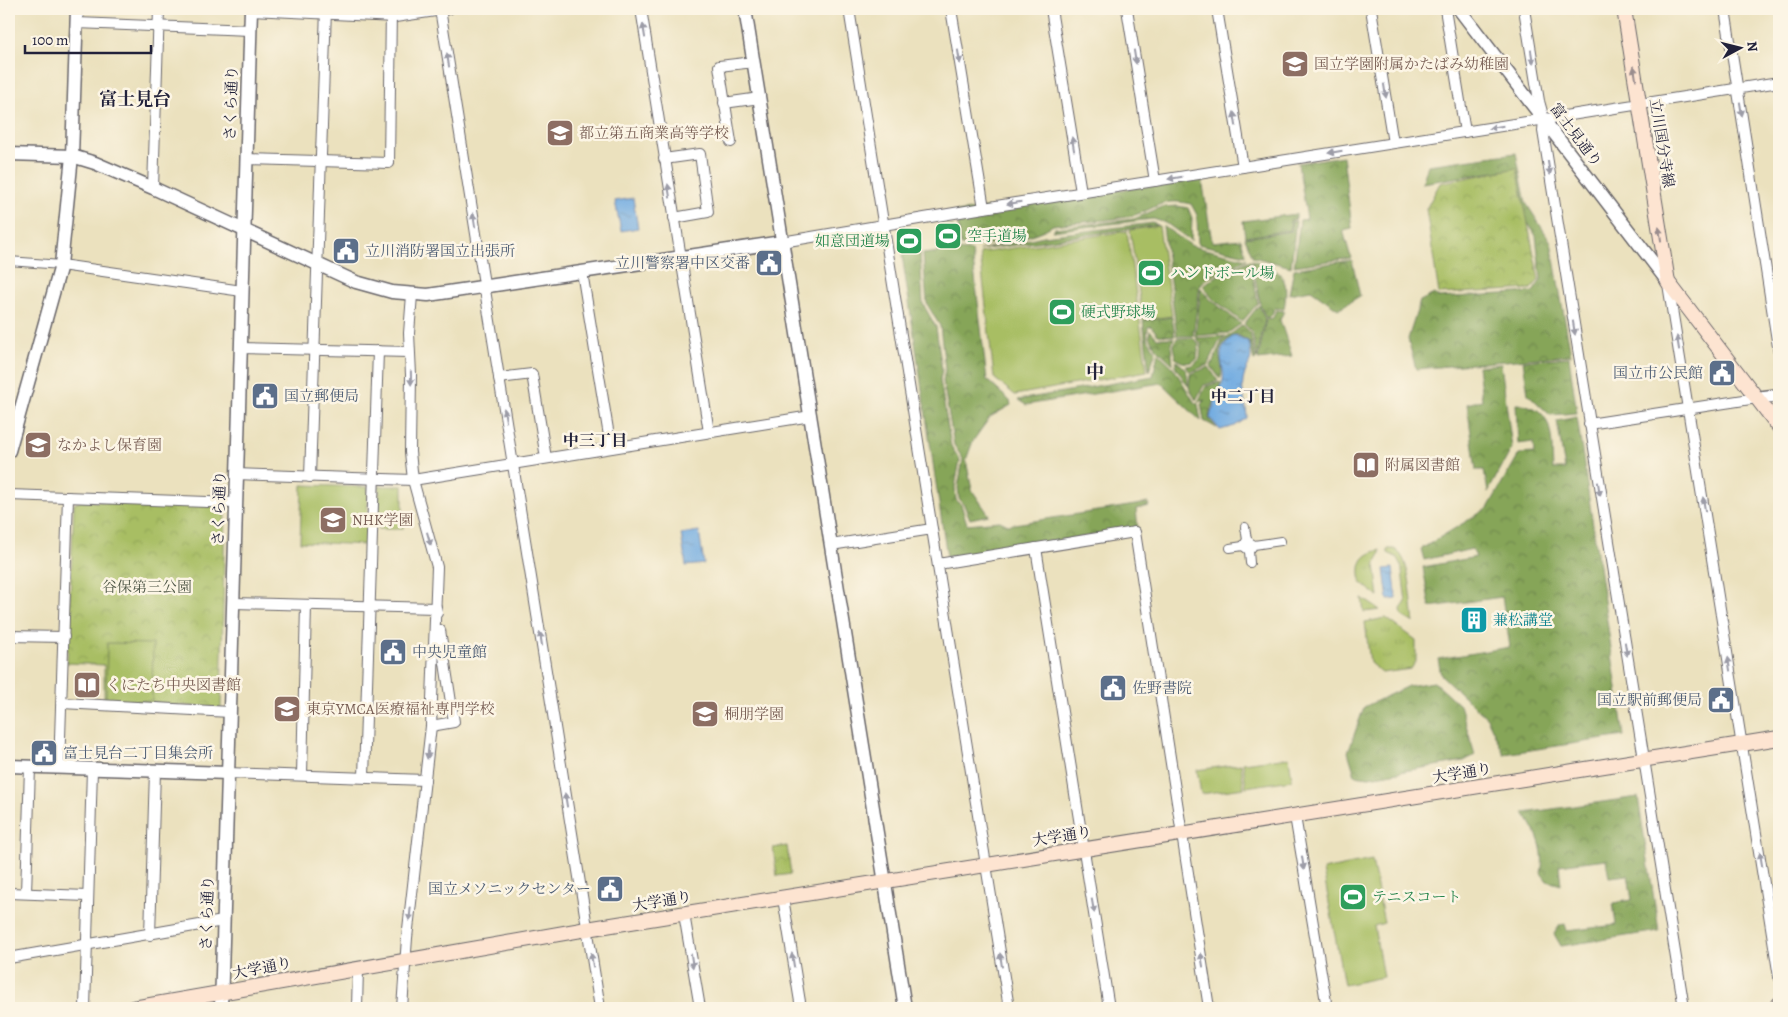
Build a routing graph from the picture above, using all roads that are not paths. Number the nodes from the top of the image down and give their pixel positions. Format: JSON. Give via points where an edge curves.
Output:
{"nodes":[{"id":1,"x":77,"y":9,"type":"edge"},
{"id":2,"x":159,"y":9,"type":"edge"},
{"id":3,"x":443,"y":9,"type":"edge"},
{"id":4,"x":641,"y":9,"type":"edge"},
{"id":5,"x":745,"y":9,"type":"edge"},
{"id":6,"x":849,"y":9,"type":"edge"},
{"id":7,"x":951,"y":9,"type":"edge"},
{"id":8,"x":1051,"y":9,"type":"edge"},
{"id":9,"x":1127,"y":9,"type":"edge"},
{"id":10,"x":1217,"y":9,"type":"edge"},
{"id":11,"x":1371,"y":9,"type":"edge"},
{"id":12,"x":1445,"y":9,"type":"edge"},
{"id":13,"x":1459,"y":9,"type":"edge"},
{"id":14,"x":1524,"y":9,"type":"edge"},
{"id":15,"x":1624,"y":9,"type":"edge"},
{"id":16,"x":1725,"y":9,"type":"edge"},
{"id":17,"x":251,"y":10,"type":"edge"},
{"id":18,"x":326,"y":11,"type":"edge"},
{"id":19,"x":391,"y":12,"type":"edge"},
{"id":20,"x":77,"y":23,"type":"junction"},
{"id":21,"x":158,"y":26,"type":"junction"},
{"id":22,"x":250,"y":30,"type":"junction"},
{"id":23,"x":754,"y":62,"type":"junction"},
{"id":24,"x":1779,"y":82,"type":"edge"},
{"id":25,"x":1738,"y":89,"type":"junction"},
{"id":26,"x":760,"y":98,"type":"junction"},
{"id":27,"x":724,"y":102,"type":"junction"},
{"id":28,"x":1640,"y":105,"type":"junction"},
{"id":29,"x":1544,"y":120,"type":"junction"},
{"id":30,"x":1465,"y":132,"type":"junction"},
{"id":31,"x":730,"y":142,"type":"dead end"},
{"id":32,"x":1393,"y":143,"type":"junction"},
{"id":33,"x":9,"y":154,"type":"edge"},
{"id":34,"x":72,"y":156,"type":"junction"},
{"id":35,"x":246,"y":159,"type":"junction"},
{"id":36,"x":664,"y":159,"type":"junction"},
{"id":37,"x":321,"y":161,"type":"junction"},
{"id":38,"x":1243,"y":167,"type":"junction"},
{"id":39,"x":1155,"y":181,"type":"junction"},
{"id":40,"x":153,"y":188,"type":"junction"},
{"id":41,"x":1081,"y":192,"type":"junction"},
{"id":42,"x":984,"y":208,"type":"junction"},
{"id":43,"x":674,"y":218,"type":"junction"},
{"id":44,"x":884,"y":226,"type":"junction"},
{"id":45,"x":246,"y":232,"type":"junction"},
{"id":46,"x":782,"y":242,"type":"junction"},
{"id":47,"x":680,"y":257,"type":"junction"},
{"id":48,"x":9,"y":261,"type":"edge"},
{"id":49,"x":317,"y":264,"type":"junction"},
{"id":50,"x":61,"y":265,"type":"junction"},
{"id":51,"x":582,"y":272,"type":"junction"},
{"id":52,"x":1668,"y":282,"type":"junction"},
{"id":53,"x":485,"y":288,"type":"junction"},
{"id":54,"x":242,"y":292,"type":"junction"},
{"id":55,"x":412,"y":295,"type":"junction"},
{"id":56,"x":240,"y":348,"type":"junction"},
{"id":57,"x":314,"y":350,"type":"junction"},
{"id":58,"x":378,"y":351,"type":"junction"},
{"id":59,"x":409,"y":352,"type":"junction"},
{"id":60,"x":1779,"y":353,"type":"edge"},
{"id":61,"x":499,"y":378,"type":"junction"},
{"id":62,"x":1779,"y":395,"type":"edge"},
{"id":63,"x":1757,"y":398,"type":"junction"},
{"id":64,"x":1689,"y":409,"type":"junction"},
{"id":65,"x":811,"y":416,"type":"junction"},
{"id":66,"x":1589,"y":424,"type":"junction"},
{"id":67,"x":1779,"y":427,"type":"edge"},
{"id":68,"x":709,"y":432,"type":"junction"},
{"id":69,"x":611,"y":448,"type":"junction"},
{"id":70,"x":9,"y":450,"type":"edge"},
{"id":71,"x":546,"y":458,"type":"junction"},
{"id":72,"x":512,"y":463,"type":"junction"},
{"id":73,"x":236,"y":474,"type":"junction"},
{"id":74,"x":310,"y":477,"type":"junction"},
{"id":75,"x":374,"y":479,"type":"junction"},
{"id":76,"x":413,"y":480,"type":"junction"},
{"id":77,"x":9,"y":495,"type":"edge"},
{"id":78,"x":68,"y":497,"type":"junction"},
{"id":79,"x":236,"y":503,"type":"junction"},
{"id":80,"x":1245,"y":526,"type":"dead end"},
{"id":81,"x":932,"y":529,"type":"junction"},
{"id":82,"x":1281,"y":541,"type":"dead end"},
{"id":83,"x":831,"y":545,"type":"junction"},
{"id":84,"x":1248,"y":545,"type":"junction"},
{"id":85,"x":1036,"y":548,"type":"junction"},
{"id":86,"x":1230,"y":548,"type":"dead end"},
{"id":87,"x":1250,"y":563,"type":"dead end"},
{"id":88,"x":938,"y":564,"type":"junction"},
{"id":89,"x":233,"y":603,"type":"junction"},
{"id":90,"x":306,"y":604,"type":"junction"},
{"id":91,"x":370,"y":606,"type":"junction"},
{"id":92,"x":436,"y":608,"type":"junction"},
{"id":93,"x":9,"y":636,"type":"edge"},
{"id":94,"x":64,"y":637,"type":"junction"},
{"id":95,"x":62,"y":703,"type":"junction"},
{"id":96,"x":230,"y":712,"type":"junction"},
{"id":97,"x":431,"y":726,"type":"junction"},
{"id":98,"x":1779,"y":738,"type":"edge"},
{"id":99,"x":1779,"y":747,"type":"edge"},
{"id":100,"x":1743,"y":748,"type":"junction"},
{"id":101,"x":1644,"y":765,"type":"junction"},
{"id":102,"x":9,"y":766,"type":"edge"},
{"id":103,"x":30,"y":767,"type":"junction"},
{"id":104,"x":59,"y":768,"type":"junction"},
{"id":105,"x":92,"y":769,"type":"junction"},
{"id":106,"x":155,"y":771,"type":"junction"},
{"id":107,"x":228,"y":774,"type":"junction"},
{"id":108,"x":302,"y":775,"type":"junction"},
{"id":109,"x":364,"y":776,"type":"junction"},
{"id":110,"x":425,"y":780,"type":"junction"},
{"id":111,"x":1296,"y":820,"type":"junction"},
{"id":112,"x":1182,"y":838,"type":"junction"},
{"id":113,"x":1084,"y":854,"type":"junction"},
{"id":114,"x":986,"y":869,"type":"junction"},
{"id":115,"x":885,"y":886,"type":"junction"},
{"id":116,"x":9,"y":893,"type":"edge"},
{"id":117,"x":26,"y":893,"type":"junction"},
{"id":118,"x":87,"y":896,"type":"junction"},
{"id":119,"x":783,"y":902,"type":"junction"},
{"id":120,"x":685,"y":918,"type":"junction"},
{"id":121,"x":223,"y":921,"type":"junction"},
{"id":122,"x":588,"y":933,"type":"junction"},
{"id":123,"x":150,"y":935,"type":"junction"},
{"id":124,"x":86,"y":946,"type":"junction"},
{"id":125,"x":9,"y":958,"type":"edge"},
{"id":126,"x":406,"y":964,"type":"junction"},
{"id":127,"x":358,"y":972,"type":"junction"},
{"id":128,"x":1779,"y":976,"type":"edge"},
{"id":129,"x":221,"y":1001,"type":"edge"},
{"id":130,"x":1779,"y":1004,"type":"edge"},
{"id":131,"x":85,"y":1008,"type":"edge"},
{"id":132,"x":133,"y":1008,"type":"edge"},
{"id":133,"x":357,"y":1008,"type":"edge"},
{"id":134,"x":402,"y":1008,"type":"edge"},
{"id":135,"x":600,"y":1008,"type":"edge"},
{"id":136,"x":700,"y":1008,"type":"edge"},
{"id":137,"x":801,"y":1008,"type":"edge"},
{"id":138,"x":905,"y":1008,"type":"edge"},
{"id":139,"x":1009,"y":1008,"type":"edge"},
{"id":140,"x":1109,"y":1008,"type":"edge"},
{"id":141,"x":1210,"y":1008,"type":"edge"},
{"id":142,"x":1327,"y":1008,"type":"edge"},
{"id":143,"x":1684,"y":1008,"type":"edge"},
{"id":144,"x":1776,"y":1008,"type":"edge"}],
"edges":[{"from":1,"to":20,"type":"street"},
{"from":2,"to":21,"type":"street"},
{"from":3,"to":19,"type":"street"},
{"from":53,"to":3,"type":"street","one_way":true},
{"from":36,"to":4,"type":"street","one_way":true},
{"from":5,"to":23,"type":"street"},
{"from":6,"to":44,"type":"street"},
{"from":7,"to":42,"type":"street","one_way":true},
{"from":41,"to":8,"type":"street","one_way":true},
{"from":9,"to":39,"type":"street","one_way":true},
{"from":38,"to":10,"type":"street","one_way":true},
{"from":11,"to":32,"type":"street","one_way":true},
{"from":12,"to":30,"type":"street"},
{"from":13,"to":29,"type":"street","name":"富士見通り"},
{"from":14,"to":29,"type":"street","one_way":true},
{"from":28,"to":15,"type":"main road","name":"立川国分寺線","one_way":true},
{"from":16,"to":25,"type":"street"},
{"from":17,"to":18,"type":"street"},
{"from":17,"to":22,"type":"street","name":"さくら通り"},
{"from":18,"to":19,"type":"street"},
{"from":18,"to":37,"type":"street"},
{"from":19,"to":37,"type":"street","via":[[390,163]]},
{"from":20,"to":21,"type":"street"},
{"from":20,"to":34,"type":"street"},
{"from":21,"to":22,"type":"street"},
{"from":21,"to":40,"type":"street"},
{"from":22,"to":35,"type":"street","name":"さくら通り"},
{"from":23,"to":26,"type":"street"},
{"from":23,"to":27,"type":"street","via":[[719,66]]},
{"from":24,"to":25,"type":"street"},
{"from":25,"to":28,"type":"street"},
{"from":25,"to":60,"type":"street","one_way":true},
{"from":26,"to":27,"type":"street"},
{"from":26,"to":46,"type":"street"},
{"from":27,"to":31,"type":"street"},
{"from":28,"to":29,"type":"street"},
{"from":52,"to":28,"type":"main road","name":"立川国分寺線","one_way":true},
{"from":29,"to":30,"type":"street","one_way":true},
{"from":29,"to":52,"type":"street","name":"富士見通り"},
{"from":29,"to":66,"type":"street","one_way":true,"via":[[1543,131]]},
{"from":30,"to":32,"type":"street"},
{"from":32,"to":38,"type":"street","one_way":true},
{"from":33,"to":34,"type":"street"},
{"from":34,"to":40,"type":"street"},
{"from":34,"to":50,"type":"street"},
{"from":35,"to":37,"type":"street"},
{"from":35,"to":45,"type":"street","name":"さくら通り"},
{"from":43,"to":36,"type":"street","one_way":true},
{"from":36,"to":43,"type":"street","via":[[700,154],[708,212]]},
{"from":37,"to":49,"type":"street"},
{"from":38,"to":39,"type":"street","one_way":true},
{"from":39,"to":41,"type":"street"},
{"from":40,"to":45,"type":"street"},
{"from":41,"to":42,"type":"street","one_way":true},
{"from":42,"to":44,"type":"street"},
{"from":43,"to":47,"type":"street"},
{"from":44,"to":46,"type":"street"},
{"from":44,"to":81,"type":"street"},
{"from":45,"to":49,"type":"street"},
{"from":45,"to":54,"type":"street","name":"さくら通り"},
{"from":46,"to":47,"type":"street"},
{"from":46,"to":65,"type":"street"},
{"from":47,"to":51,"type":"street"},
{"from":47,"to":68,"type":"street"},
{"from":48,"to":50,"type":"street"},
{"from":49,"to":55,"type":"street","via":[[374,288]]},
{"from":49,"to":57,"type":"street"},
{"from":50,"to":54,"type":"street"},
{"from":50,"to":70,"type":"street"},
{"from":51,"to":53,"type":"street"},
{"from":51,"to":69,"type":"street"},
{"from":52,"to":63,"type":"main road"},
{"from":64,"to":52,"type":"street","one_way":true},
{"from":53,"to":55,"type":"street"},
{"from":53,"to":61,"type":"street"},
{"from":54,"to":56,"type":"street","name":"さくら通り"},
{"from":55,"to":59,"type":"street"},
{"from":56,"to":57,"type":"street"},
{"from":56,"to":73,"type":"street","name":"さくら通り"},
{"from":57,"to":58,"type":"street"},
{"from":57,"to":74,"type":"street"},
{"from":58,"to":59,"type":"street"},
{"from":58,"to":75,"type":"street"},
{"from":59,"to":76,"type":"street","one_way":true},
{"from":61,"to":71,"type":"street","via":[[532,374]]},
{"from":72,"to":61,"type":"street","one_way":true},
{"from":62,"to":63,"type":"street"},
{"from":63,"to":64,"type":"street"},
{"from":63,"to":67,"type":"main road"},
{"from":64,"to":66,"type":"street"},
{"from":100,"to":64,"type":"street","one_way":true},
{"from":65,"to":68,"type":"street"},
{"from":65,"to":83,"type":"street"},
{"from":66,"to":101,"type":"street","one_way":true},
{"from":68,"to":69,"type":"street"},
{"from":69,"to":71,"type":"street"},
{"from":71,"to":72,"type":"street"},
{"from":72,"to":76,"type":"street"},
{"from":122,"to":72,"type":"street","one_way":true},
{"from":73,"to":74,"type":"street"},
{"from":73,"to":79,"type":"street","name":"さくら通り"},
{"from":74,"to":75,"type":"street"},
{"from":75,"to":76,"type":"street"},
{"from":75,"to":91,"type":"street"},
{"from":76,"to":92,"type":"street","one_way":true,"via":[[437,567]]},
{"from":77,"to":78,"type":"street"},
{"from":78,"to":79,"type":"street"},
{"from":78,"to":94,"type":"street"},
{"from":79,"to":89,"type":"street","name":"さくら通り"},
{"from":80,"to":84,"type":"street"},
{"from":81,"to":83,"type":"street"},
{"from":81,"to":88,"type":"street"},
{"from":82,"to":84,"type":"street"},
{"from":83,"to":115,"type":"street"},
{"from":84,"to":86,"type":"street"},
{"from":84,"to":87,"type":"street"},
{"from":85,"to":88,"type":"street"},
{"from":85,"to":112,"type":"street","via":[[1135,532]]},
{"from":85,"to":113,"type":"street"},
{"from":88,"to":114,"type":"street"},
{"from":89,"to":90,"type":"street"},
{"from":89,"to":96,"type":"street","name":"さくら通り"},
{"from":90,"to":91,"type":"street"},
{"from":90,"to":108,"type":"street"},
{"from":91,"to":92,"type":"street"},
{"from":91,"to":109,"type":"street"},
{"from":92,"to":97,"type":"street"},
{"from":92,"to":97,"type":"street","via":[[454,722]]},
{"from":93,"to":94,"type":"street"},
{"from":94,"to":95,"type":"street"},
{"from":95,"to":96,"type":"street"},
{"from":95,"to":104,"type":"street"},
{"from":96,"to":107,"type":"street","name":"さくら通り"},
{"from":97,"to":110,"type":"street","one_way":true},
{"from":98,"to":100,"type":"main road","name":"大学通り"},
{"from":99,"to":100,"type":"main road","name":"大学通り"},
{"from":100,"to":101,"type":"main road","name":"大学通り"},
{"from":128,"to":100,"type":"street","one_way":true},
{"from":101,"to":111,"type":"main road","name":"大学通り"},
{"from":101,"to":143,"type":"street"},
{"from":102,"to":103,"type":"street"},
{"from":103,"to":104,"type":"street"},
{"from":103,"to":117,"type":"street"},
{"from":104,"to":105,"type":"street"},
{"from":105,"to":106,"type":"street"},
{"from":105,"to":118,"type":"street"},
{"from":106,"to":107,"type":"street"},
{"from":106,"to":123,"type":"street"},
{"from":107,"to":108,"type":"street"},
{"from":107,"to":121,"type":"street","name":"さくら通り"},
{"from":108,"to":109,"type":"street"},
{"from":109,"to":110,"type":"street"},
{"from":110,"to":126,"type":"street","one_way":true},
{"from":111,"to":112,"type":"main road","name":"大学通り"},
{"from":111,"to":142,"type":"street","one_way":true},
{"from":112,"to":113,"type":"main road","name":"大学通り"},
{"from":141,"to":112,"type":"street","one_way":true},
{"from":113,"to":114,"type":"main road","name":"大学通り"},
{"from":113,"to":140,"type":"street","one_way":true},
{"from":114,"to":115,"type":"main road","name":"大学通り"},
{"from":139,"to":114,"type":"street","one_way":true},
{"from":115,"to":119,"type":"main road","name":"大学通り"},
{"from":115,"to":138,"type":"street"},
{"from":116,"to":117,"type":"street"},
{"from":117,"to":118,"type":"street"},
{"from":118,"to":124,"type":"street"},
{"from":119,"to":120,"type":"main road","name":"大学通り"},
{"from":137,"to":119,"type":"street","one_way":true},
{"from":120,"to":122,"type":"main road","name":"大学通り"},
{"from":120,"to":136,"type":"street","one_way":true},
{"from":121,"to":123,"type":"street"},
{"from":121,"to":129,"type":"street","name":"さくら通り"},
{"from":122,"to":126,"type":"main road","name":"大学通り"},
{"from":135,"to":122,"type":"street","one_way":true},
{"from":123,"to":124,"type":"street"},
{"from":124,"to":125,"type":"street"},
{"from":124,"to":131,"type":"street"},
{"from":126,"to":127,"type":"main road","name":"大学通り"},
{"from":126,"to":134,"type":"street"},
{"from":127,"to":129,"type":"main road","name":"大学通り","via":[[234,989]]},
{"from":127,"to":133,"type":"street"},
{"from":129,"to":132,"type":"main road","name":"大学通り"},
{"from":130,"to":144,"type":"main road"}]}
